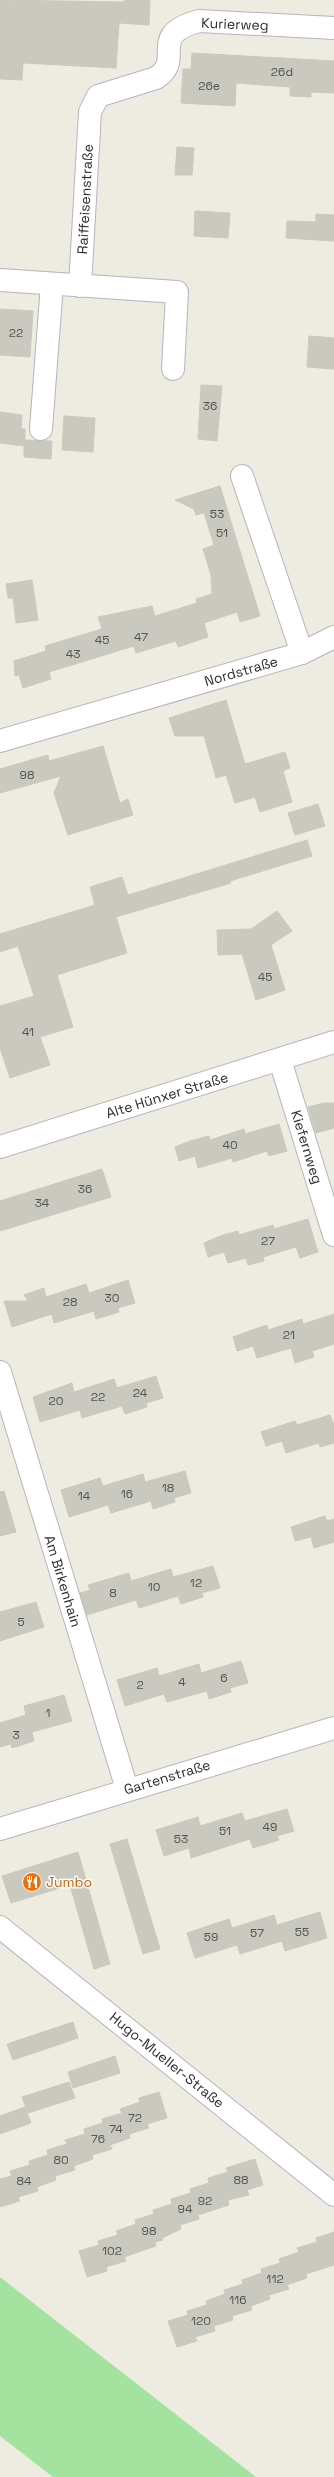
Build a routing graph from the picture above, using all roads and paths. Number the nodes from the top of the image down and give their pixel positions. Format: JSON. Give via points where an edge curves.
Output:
{"nodes":[{"id":1,"x":334,"y":28,"type":"edge"},
{"id":2,"x":90,"y":112,"type":"joint"},
{"id":3,"x":0,"y":280,"type":"edge"},
{"id":4,"x":52,"y":284,"type":"junction"},
{"id":5,"x":80,"y":286,"type":"junction"},
{"id":6,"x":173,"y":369,"type":"dead end"},
{"id":7,"x":41,"y":429,"type":"dead end"},
{"id":8,"x":242,"y":476,"type":"dead end"},
{"id":9,"x":334,"y":637,"type":"edge"},
{"id":10,"x":302,"y":653,"type":"junction"},
{"id":11,"x":0,"y":740,"type":"edge"},
{"id":12,"x":334,"y":1042,"type":"edge"},
{"id":13,"x":280,"y":1060,"type":"junction"},
{"id":14,"x":0,"y":1147,"type":"edge"},
{"id":15,"x":334,"y":1235,"type":"edge"},
{"id":16,"x":0,"y":1372,"type":"edge"},
{"id":17,"x":334,"y":1728,"type":"edge"},
{"id":18,"x":127,"y":1789,"type":"junction"},
{"id":19,"x":0,"y":1829,"type":"edge"},
{"id":20,"x":0,"y":1927,"type":"edge"},
{"id":21,"x":334,"y":2195,"type":"edge"}],
"edges":[{"from":1,"to":2,"type":"street","name":"Kurierweg","via":[[199,21],[182,26],[171,35],[168,46],[169,60],[163,73],[156,78],[98,96]]},
{"from":2,"to":5,"type":"street","name":"Raiffeisenstraße"},
{"from":3,"to":4,"type":"street"},
{"from":4,"to":5,"type":"street"},
{"from":4,"to":7,"type":"street"},
{"from":5,"to":6,"type":"street","via":[[177,292]]},
{"from":8,"to":10,"type":"street"},
{"from":9,"to":10,"type":"street"},
{"from":10,"to":11,"type":"street","name":"Nordstraße"},
{"from":12,"to":13,"type":"street","name":"Alte Hünxer Straße"},
{"from":13,"to":14,"type":"street","name":"Alte Hünxer Straße"},
{"from":13,"to":15,"type":"street","name":"Kiefernweg"},
{"from":16,"to":18,"type":"street","name":"Am Birkenhain"},
{"from":17,"to":18,"type":"street","name":"Gartenstraße"},
{"from":18,"to":19,"type":"street","name":"Gartenstraße"},
{"from":20,"to":21,"type":"street","name":"Hugo-Mueller-Straße"}]}
